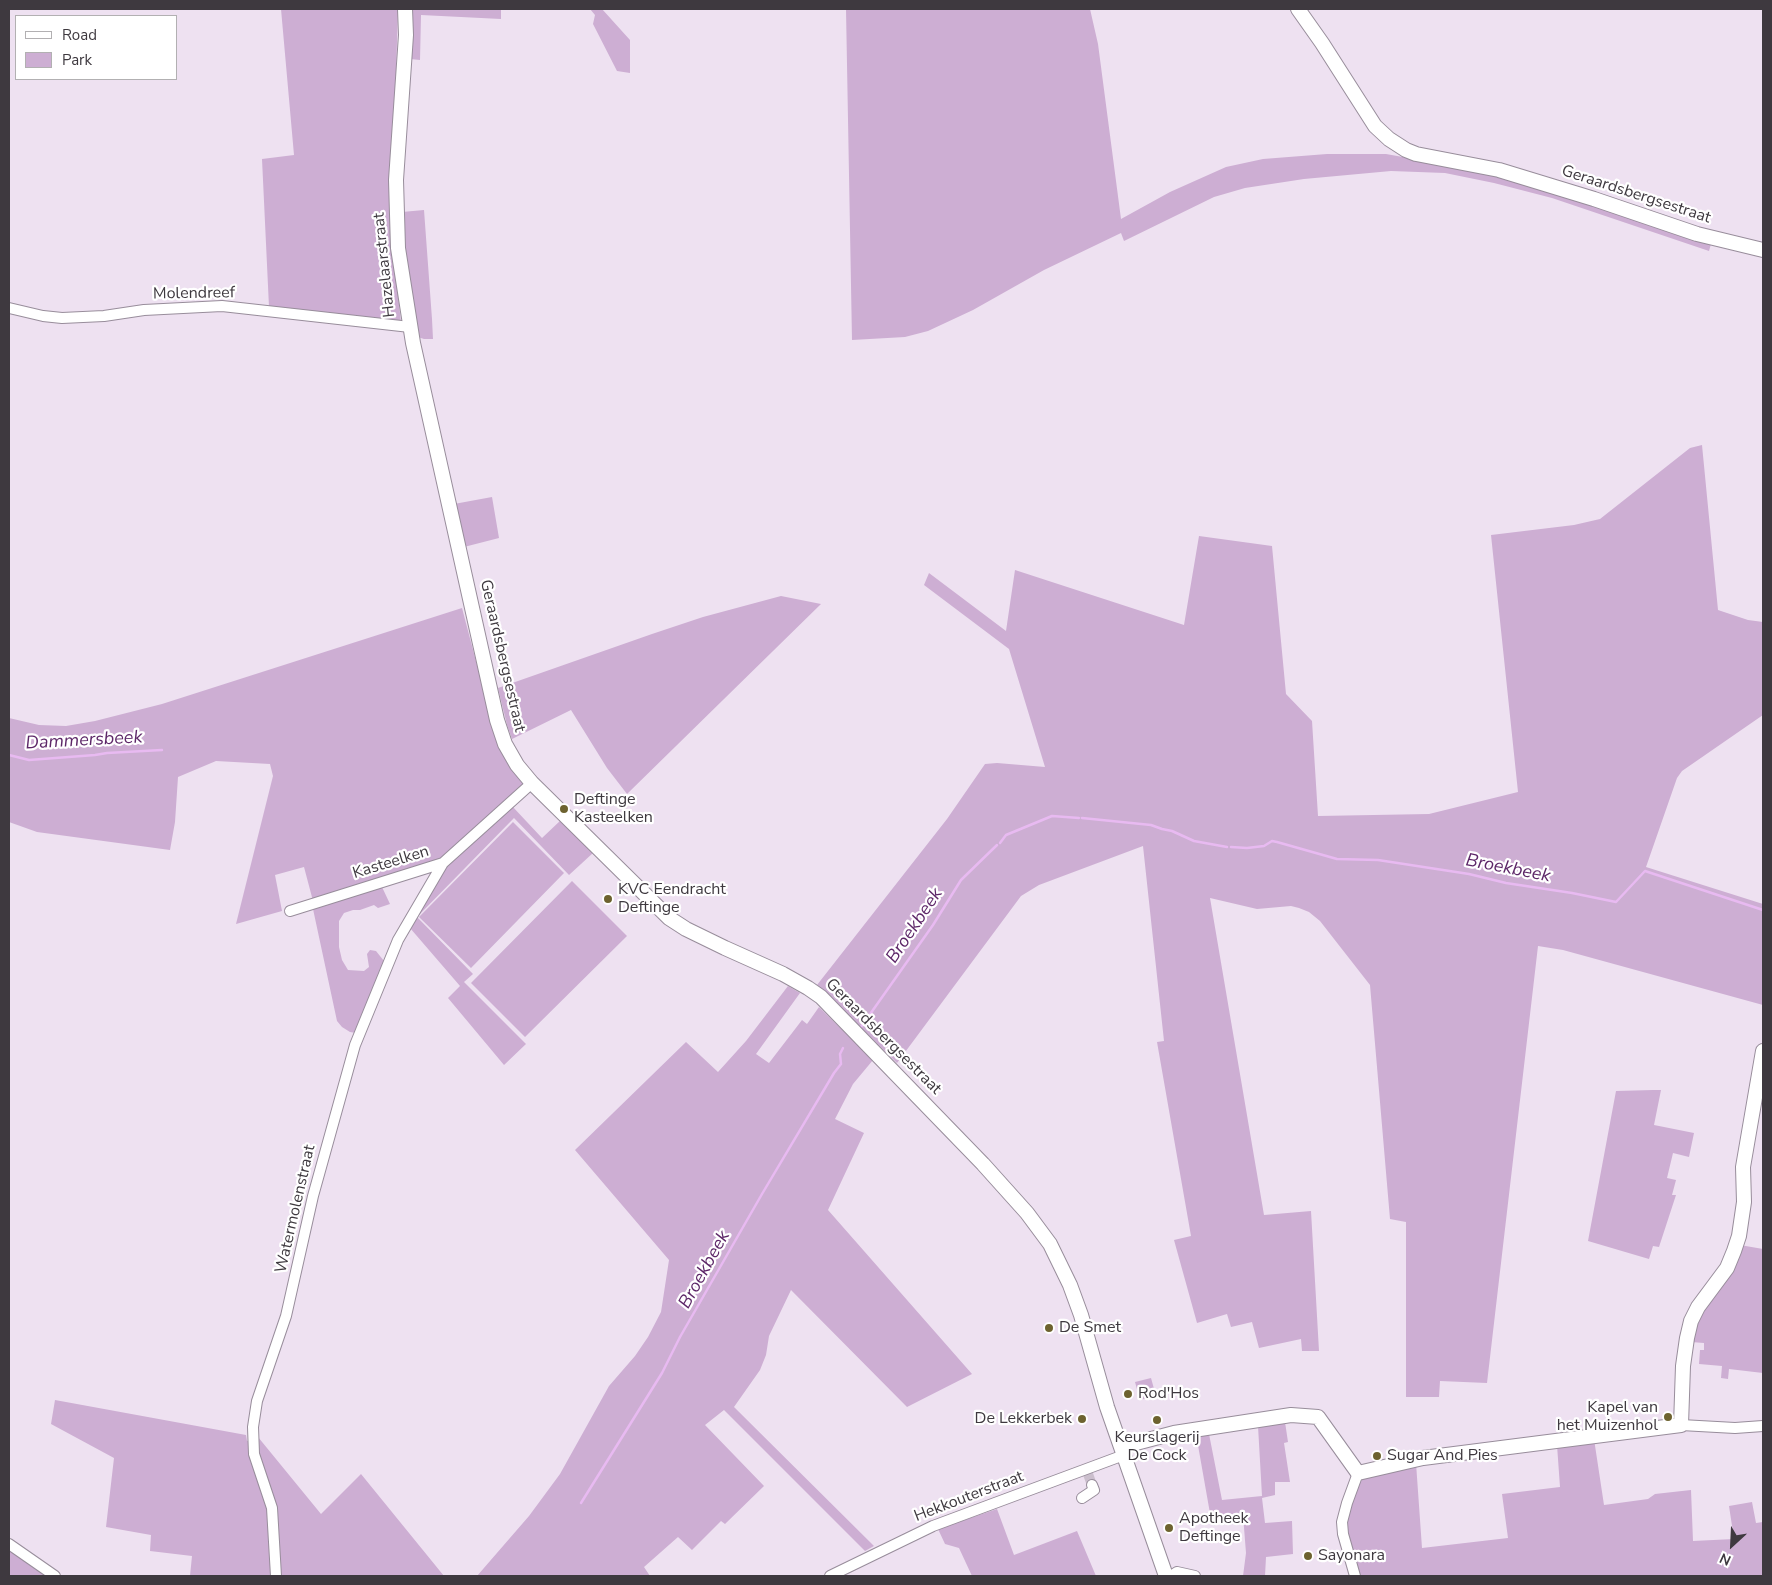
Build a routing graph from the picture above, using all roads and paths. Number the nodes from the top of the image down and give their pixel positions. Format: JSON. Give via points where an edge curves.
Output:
{"nodes":[{"id":1,"x":404,"y":9,"type":"edge"},
{"id":2,"x":1298,"y":9,"type":"edge"},
{"id":3,"x":1763,"y":250,"type":"edge"},
{"id":4,"x":9,"y":308,"type":"edge"},
{"id":5,"x":410,"y":327,"type":"junction"},
{"id":6,"x":451,"y":513,"type":"joint"},
{"id":7,"x":532,"y":783,"type":"junction"},
{"id":8,"x":443,"y":863,"type":"junction"},
{"id":9,"x":290,"y":911,"type":"dead end"},
{"id":10,"x":1763,"y":1051,"type":"edge"},
{"id":11,"x":1681,"y":1425,"type":"junction"},
{"id":12,"x":1763,"y":1426,"type":"edge"},
{"id":13,"x":1122,"y":1451,"type":"junction"},
{"id":14,"x":1358,"y":1473,"type":"junction"},
{"id":15,"x":1092,"y":1485,"type":"dead end"},
{"id":16,"x":1082,"y":1498,"type":"dead end"},
{"id":17,"x":9,"y":1544,"type":"edge"},
{"id":18,"x":55,"y":1576,"type":"edge"},
{"id":19,"x":276,"y":1576,"type":"edge"},
{"id":20,"x":830,"y":1576,"type":"edge"},
{"id":21,"x":1166,"y":1576,"type":"edge"},
{"id":22,"x":1171,"y":1576,"type":"edge"},
{"id":23,"x":1195,"y":1576,"type":"edge"},
{"id":24,"x":1354,"y":1576,"type":"edge"}],
"edges":[{"from":1,"to":5,"type":"street","name":"Hazelaarstraat","via":[[406,35],[396,219]]},
{"from":2,"to":3,"type":"street","name":"Geraardsbergsestraat","via":[[1376,126],[1406,150],[1500,170],[1697,234]]},
{"from":4,"to":5,"type":"street","name":"Molendreef","via":[[62,318],[222,306]]},
{"from":5,"to":6,"type":"street","name":"Hazelaarstraat"},
{"from":6,"to":7,"type":"street","name":"Geraardsbergsestraat","via":[[497,720],[511,756]]},
{"from":7,"to":8,"type":"street","name":"Kasteelken"},
{"from":7,"to":13,"type":"street","name":"Geraardsbergsestraat","via":[[669,918],[783,974],[821,997],[1027,1213],[1050,1244],[1070,1284]]},
{"from":8,"to":9,"type":"street","name":"Kasteelken"},
{"from":8,"to":19,"type":"street","name":"Watermolenstraat","via":[[398,940],[355,1045],[313,1196],[286,1316],[257,1401],[253,1427],[254,1454],[272,1508]]},
{"from":10,"to":11,"type":"street","via":[[1742,1167],[1744,1202],[1739,1236],[1727,1268],[1691,1321],[1684,1366]]},
{"from":11,"to":12,"type":"street"},
{"from":11,"to":14,"type":"street","via":[[1423,1458]]},
{"from":13,"to":14,"type":"street","via":[[1174,1433],[1282,1416],[1318,1416]]},
{"from":13,"to":20,"type":"street","name":"Hekkouterstraat","via":[[1088,1471],[933,1526]]},
{"from":13,"to":21,"type":"street","name":"Geraardsbergsestraat"},
{"from":14,"to":24,"type":"street","via":[[1342,1522]]},
{"from":15,"to":16,"type":"street","via":[[1094,1490]]},
{"from":17,"to":18,"type":"street"},
{"from":22,"to":23,"type":"street","via":[[1178,1572]]}]}
